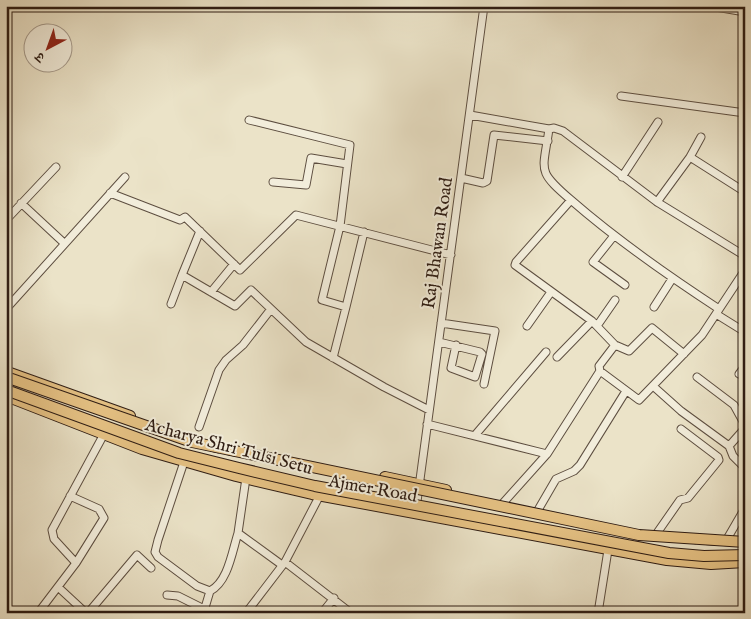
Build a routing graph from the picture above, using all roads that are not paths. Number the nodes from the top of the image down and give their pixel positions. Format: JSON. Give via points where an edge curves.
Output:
{"nodes":[{"id":1,"x":484,"y":6,"type":"edge"},
{"id":2,"x":710,"y":6,"type":"edge"},
{"id":3,"x":745,"y":12,"type":"edge"},
{"id":4,"x":621,"y":96,"type":"dead end"},
{"id":5,"x":745,"y":113,"type":"edge"},
{"id":6,"x":470,"y":115,"type":"junction"},
{"id":7,"x":249,"y":120,"type":"dead end"},
{"id":8,"x":658,"y":122,"type":"dead end"},
{"id":9,"x":550,"y":129,"type":"junction"},
{"id":10,"x":701,"y":137,"type":"dead end"},
{"id":11,"x":548,"y":141,"type":"junction"},
{"id":12,"x":690,"y":157,"type":"junction"},
{"id":13,"x":347,"y":164,"type":"junction"},
{"id":14,"x":56,"y":167,"type":"dead end"},
{"id":15,"x":125,"y":177,"type":"dead end"},
{"id":16,"x":622,"y":177,"type":"junction"},
{"id":17,"x":461,"y":178,"type":"junction"},
{"id":18,"x":273,"y":182,"type":"dead end"},
{"id":19,"x":745,"y":192,"type":"edge"},
{"id":20,"x":110,"y":193,"type":"junction"},
{"id":21,"x":571,"y":200,"type":"junction"},
{"id":22,"x":657,"y":202,"type":"junction"},
{"id":23,"x":21,"y":203,"type":"junction"},
{"id":24,"x":6,"y":220,"type":"edge"},
{"id":25,"x":340,"y":226,"type":"junction"},
{"id":26,"x":200,"y":231,"type":"junction"},
{"id":27,"x":364,"y":232,"type":"junction"},
{"id":28,"x":614,"y":237,"type":"junction"},
{"id":29,"x":64,"y":243,"type":"junction"},
{"id":30,"x":450,"y":255,"type":"junction"},
{"id":31,"x":745,"y":256,"type":"edge"},
{"id":32,"x":234,"y":264,"type":"junction"},
{"id":33,"x":745,"y":270,"type":"edge"},
{"id":34,"x":182,"y":275,"type":"junction"},
{"id":35,"x":672,"y":278,"type":"junction"},
{"id":36,"x":625,"y":285,"type":"dead end"},
{"id":37,"x":211,"y":292,"type":"junction"},
{"id":38,"x":551,"y":292,"type":"junction"},
{"id":39,"x":615,"y":300,"type":"dead end"},
{"id":40,"x":171,"y":304,"type":"dead end"},
{"id":41,"x":346,"y":307,"type":"junction"},
{"id":42,"x":654,"y":308,"type":"dead end"},
{"id":43,"x":6,"y":309,"type":"edge"},
{"id":44,"x":271,"y":309,"type":"junction"},
{"id":45,"x":718,"y":311,"type":"junction"},
{"id":46,"x":441,"y":323,"type":"junction"},
{"id":47,"x":594,"y":323,"type":"junction"},
{"id":48,"x":527,"y":326,"type":"dead end"},
{"id":49,"x":745,"y":332,"type":"edge"},
{"id":50,"x":439,"y":342,"type":"junction"},
{"id":51,"x":456,"y":345,"type":"junction"},
{"id":52,"x":615,"y":345,"type":"junction"},
{"id":53,"x":546,"y":352,"type":"dead end"},
{"id":54,"x":684,"y":354,"type":"junction"},
{"id":55,"x":557,"y":357,"type":"dead end"},
{"id":56,"x":333,"y":358,"type":"junction"},
{"id":57,"x":745,"y":366,"type":"edge"},
{"id":58,"x":600,"y":371,"type":"junction"},
{"id":59,"x":6,"y":372,"type":"edge"},
{"id":60,"x":739,"y":374,"type":"dead end"},
{"id":61,"x":6,"y":377,"type":"edge"},
{"id":62,"x":697,"y":377,"type":"dead end"},
{"id":63,"x":484,"y":384,"type":"dead end"},
{"id":64,"x":653,"y":386,"type":"junction"},
{"id":65,"x":6,"y":390,"type":"edge"},
{"id":66,"x":626,"y":391,"type":"junction"},
{"id":67,"x":6,"y":396,"type":"edge"},
{"id":68,"x":103,"y":405,"type":"junction"},
{"id":69,"x":429,"y":410,"type":"junction"},
{"id":70,"x":428,"y":424,"type":"junction"},
{"id":71,"x":745,"y":426,"type":"edge"},
{"id":72,"x":199,"y":427,"type":"dead end"},
{"id":73,"x":92,"y":429,"type":"junction"},
{"id":74,"x":681,"y":429,"type":"dead end"},
{"id":75,"x":104,"y":434,"type":"junction"},
{"id":76,"x":476,"y":434,"type":"junction"},
{"id":77,"x":729,"y":446,"type":"junction"},
{"id":78,"x":548,"y":454,"type":"junction"},
{"id":79,"x":184,"y":462,"type":"junction"},
{"id":80,"x":745,"y":468,"type":"edge"},
{"id":81,"x":246,"y":478,"type":"junction"},
{"id":82,"x":420,"y":484,"type":"junction"},
{"id":83,"x":320,"y":495,"type":"junction"},
{"id":84,"x":70,"y":496,"type":"junction"},
{"id":85,"x":503,"y":503,"type":"junction"},
{"id":86,"x":745,"y":508,"type":"edge"},
{"id":87,"x":538,"y":510,"type":"junction"},
{"id":88,"x":415,"y":513,"type":"junction"},
{"id":89,"x":238,"y":533,"type":"junction"},
{"id":90,"x":657,"y":533,"type":"junction"},
{"id":91,"x":727,"y":539,"type":"junction"},
{"id":92,"x":745,"y":540,"type":"edge"},
{"id":93,"x":608,"y":550,"type":"junction"},
{"id":94,"x":745,"y":555,"type":"edge"},
{"id":95,"x":76,"y":562,"type":"junction"},
{"id":96,"x":745,"y":562,"type":"edge"},
{"id":97,"x":283,"y":563,"type":"junction"},
{"id":98,"x":150,"y":568,"type":"dead end"},
{"id":99,"x":58,"y":587,"type":"junction"},
{"id":100,"x":210,"y":591,"type":"junction"},
{"id":101,"x":167,"y":595,"type":"dead end"},
{"id":102,"x":334,"y":598,"type":"junction"},
{"id":103,"x":201,"y":611,"type":"edge"},
{"id":104,"x":38,"y":613,"type":"edge"},
{"id":105,"x":87,"y":613,"type":"edge"},
{"id":106,"x":246,"y":613,"type":"edge"},
{"id":107,"x":322,"y":613,"type":"edge"},
{"id":108,"x":351,"y":613,"type":"edge"},
{"id":109,"x":598,"y":613,"type":"edge"}],
"edges":[{"from":1,"to":6,"type":"street","name":"Raj Bhawan Road"},
{"from":2,"to":3,"type":"street"},
{"from":4,"to":5,"type":"street"},
{"from":6,"to":9,"type":"street"},
{"from":6,"to":17,"type":"street","name":"Raj Bhawan Road"},
{"from":7,"to":13,"type":"street","via":[[350,145]]},
{"from":8,"to":16,"type":"street"},
{"from":9,"to":11,"type":"street"},
{"from":9,"to":16,"type":"street","via":[[563,131]]},
{"from":10,"to":12,"type":"street"},
{"from":11,"to":17,"type":"street","via":[[494,135],[487,181]]},
{"from":11,"to":21,"type":"street","via":[[544,170],[548,180]]},
{"from":12,"to":19,"type":"street"},
{"from":12,"to":22,"type":"street"},
{"from":13,"to":18,"type":"street","via":[[311,158],[306,185]]},
{"from":13,"to":25,"type":"street"},
{"from":14,"to":23,"type":"street"},
{"from":15,"to":20,"type":"street"},
{"from":16,"to":22,"type":"street"},
{"from":17,"to":30,"type":"street","name":"Raj Bhawan Road"},
{"from":20,"to":26,"type":"street","via":[[180,220],[185,217]]},
{"from":20,"to":29,"type":"street"},
{"from":21,"to":28,"type":"street"},
{"from":21,"to":38,"type":"street","via":[[515,265]]},
{"from":22,"to":31,"type":"street"},
{"from":23,"to":24,"type":"street"},
{"from":23,"to":29,"type":"street"},
{"from":25,"to":27,"type":"street"},
{"from":25,"to":32,"type":"street","via":[[296,215],[240,270]]},
{"from":25,"to":41,"type":"street","via":[[322,300]]},
{"from":26,"to":32,"type":"street"},
{"from":26,"to":34,"type":"street"},
{"from":27,"to":30,"type":"street"},
{"from":27,"to":41,"type":"street"},
{"from":28,"to":35,"type":"street"},
{"from":28,"to":36,"type":"street","via":[[593,262]]},
{"from":29,"to":43,"type":"street"},
{"from":30,"to":46,"type":"street","name":"Raj Bhawan Road"},
{"from":32,"to":37,"type":"street"},
{"from":33,"to":45,"type":"street"},
{"from":34,"to":37,"type":"street"},
{"from":34,"to":40,"type":"street"},
{"from":35,"to":42,"type":"street"},
{"from":35,"to":45,"type":"street"},
{"from":37,"to":44,"type":"street","via":[[235,306],[251,290]]},
{"from":38,"to":47,"type":"street"},
{"from":38,"to":48,"type":"street"},
{"from":39,"to":47,"type":"street"},
{"from":41,"to":56,"type":"street"},
{"from":44,"to":56,"type":"street","via":[[306,342]]},
{"from":44,"to":72,"type":"street","via":[[219,370]]},
{"from":45,"to":49,"type":"street"},
{"from":45,"to":54,"type":"street"},
{"from":46,"to":50,"type":"street","name":"Raj Bhawan Road"},
{"from":46,"to":63,"type":"street","via":[[495,331]]},
{"from":47,"to":52,"type":"street"},
{"from":47,"to":55,"type":"street"},
{"from":50,"to":51,"type":"street"},
{"from":50,"to":69,"type":"street","name":"Raj Bhawan Road"},
{"from":51,"to":51,"type":"street","via":[[481,353],[476,377],[451,368]]},
{"from":52,"to":54,"type":"street","via":[[629,351],[652,328]]},
{"from":52,"to":58,"type":"street","via":[[599,366]]},
{"from":53,"to":76,"type":"street"},
{"from":54,"to":64,"type":"street"},
{"from":56,"to":69,"type":"street"},
{"from":57,"to":60,"type":"street"},
{"from":58,"to":66,"type":"street"},
{"from":58,"to":78,"type":"street"},
{"from":59,"to":68,"type":"highway","name":"Ajmer Road"},
{"from":61,"to":92,"type":"highway","name":"Acharya Shri Tulsi Setu","bridge":true,"via":[[192,442],[639,535],[708,541]]},
{"from":62,"to":71,"type":"street","via":[[734,405]]},
{"from":64,"to":66,"type":"street","via":[[639,400]]},
{"from":64,"to":77,"type":"street"},
{"from":65,"to":94,"type":"highway","name":"Acharya Shri Tulsi Setu","bridge":true,"via":[[179,453],[316,486],[668,553]]},
{"from":66,"to":87,"type":"street","via":[[580,465],[556,479]]},
{"from":67,"to":73,"type":"highway","name":"Ajmer Road"},
{"from":68,"to":73,"type":"highway"},
{"from":68,"to":82,"type":"highway","name":"Ajmer Road","via":[[192,437]]},
{"from":69,"to":70,"type":"street","name":"Raj Bhawan Road"},
{"from":70,"to":76,"type":"street"},
{"from":70,"to":82,"type":"street","name":"Raj Bhawan Road"},
{"from":71,"to":77,"type":"street"},
{"from":73,"to":75,"type":"highway","name":"Ajmer Road"},
{"from":74,"to":90,"type":"street","via":[[719,460],[688,498],[680,500]]},
{"from":75,"to":79,"type":"highway","name":"Ajmer Road"},
{"from":75,"to":84,"type":"street"},
{"from":76,"to":78,"type":"street"},
{"from":77,"to":80,"type":"street","via":[[733,456]]},
{"from":78,"to":85,"type":"street"},
{"from":79,"to":81,"type":"highway","name":"Ajmer Road"},
{"from":79,"to":100,"type":"street","via":[[155,552],[174,570]]},
{"from":81,"to":83,"type":"highway","name":"Ajmer Road"},
{"from":81,"to":89,"type":"street"},
{"from":82,"to":85,"type":"highway","name":"Ajmer Road"},
{"from":82,"to":88,"type":"street","name":"Raj Bhawan Road"},
{"from":83,"to":88,"type":"highway","name":"Ajmer Road"},
{"from":83,"to":97,"type":"street"},
{"from":84,"to":95,"type":"street","via":[[52,530],[54,540]]},
{"from":84,"to":95,"type":"street","via":[[99,509],[104,518]]},
{"from":85,"to":87,"type":"highway","name":"Ajmer Road"},
{"from":86,"to":91,"type":"street"},
{"from":87,"to":90,"type":"highway","name":"Ajmer Road"},
{"from":88,"to":93,"type":"highway","name":"Ajmer Road"},
{"from":89,"to":97,"type":"street"},
{"from":89,"to":100,"type":"street","via":[[223,580]]},
{"from":90,"to":91,"type":"highway","name":"Ajmer Road"},
{"from":91,"to":92,"type":"highway","name":"Ajmer Road"},
{"from":93,"to":96,"type":"highway","name":"Ajmer Road","via":[[676,561]]},
{"from":93,"to":109,"type":"street"},
{"from":95,"to":99,"type":"street"},
{"from":97,"to":102,"type":"street"},
{"from":97,"to":106,"type":"street"},
{"from":98,"to":105,"type":"street","via":[[137,556]]},
{"from":99,"to":104,"type":"street"},
{"from":99,"to":105,"type":"street"},
{"from":100,"to":103,"type":"street"},
{"from":101,"to":103,"type":"street","via":[[178,596]]},
{"from":102,"to":107,"type":"street"},
{"from":102,"to":108,"type":"street"}]}
